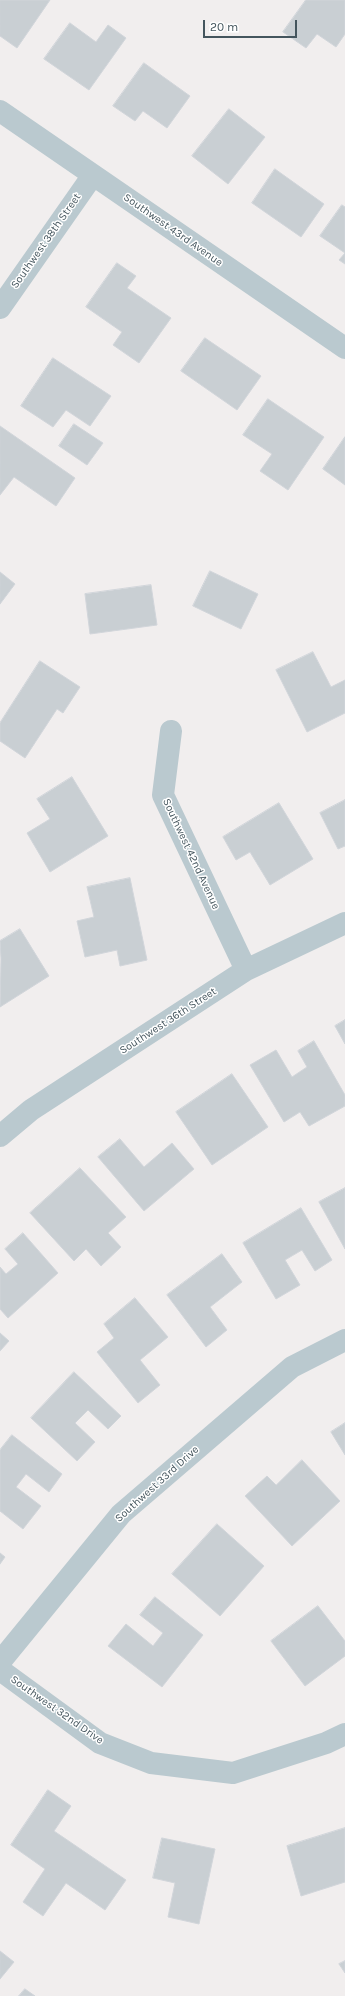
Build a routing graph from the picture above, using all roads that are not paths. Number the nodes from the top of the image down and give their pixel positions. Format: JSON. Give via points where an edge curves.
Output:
{"nodes":[{"id":1,"x":0,"y":111,"type":"edge"},
{"id":2,"x":93,"y":175,"type":"junction"},
{"id":3,"x":0,"y":308,"type":"edge"},
{"id":4,"x":345,"y":348,"type":"edge"},
{"id":5,"x":171,"y":731,"type":"dead end"},
{"id":6,"x":345,"y":923,"type":"edge"},
{"id":7,"x":246,"y":970,"type":"junction"},
{"id":8,"x":0,"y":1136,"type":"edge"},
{"id":9,"x":345,"y":1340,"type":"edge"},
{"id":10,"x":0,"y":1662,"type":"edge"},
{"id":11,"x":0,"y":1670,"type":"edge"},
{"id":12,"x":345,"y":1734,"type":"edge"}],
"edges":[{"from":1,"to":2,"type":"street","name":"Southwest 43rd Avenue"},
{"from":2,"to":3,"type":"street","name":"Southwest 38th Street"},
{"from":2,"to":4,"type":"street","name":"Southwest 43rd Avenue"},
{"from":5,"to":7,"type":"street","name":"Southwest 42nd Avenue","via":[[163,794]]},
{"from":6,"to":7,"type":"street","name":"Southwest 36th Street"},
{"from":7,"to":8,"type":"street","name":"Southwest 36th Street","via":[[31,1110]]},
{"from":9,"to":10,"type":"street","name":"Southwest 33rd Drive","via":[[292,1367],[121,1514]]},
{"from":11,"to":12,"type":"street","name":"Southwest 32nd Drive","via":[[100,1743],[151,1763],[232,1773],[326,1743]]}]}
